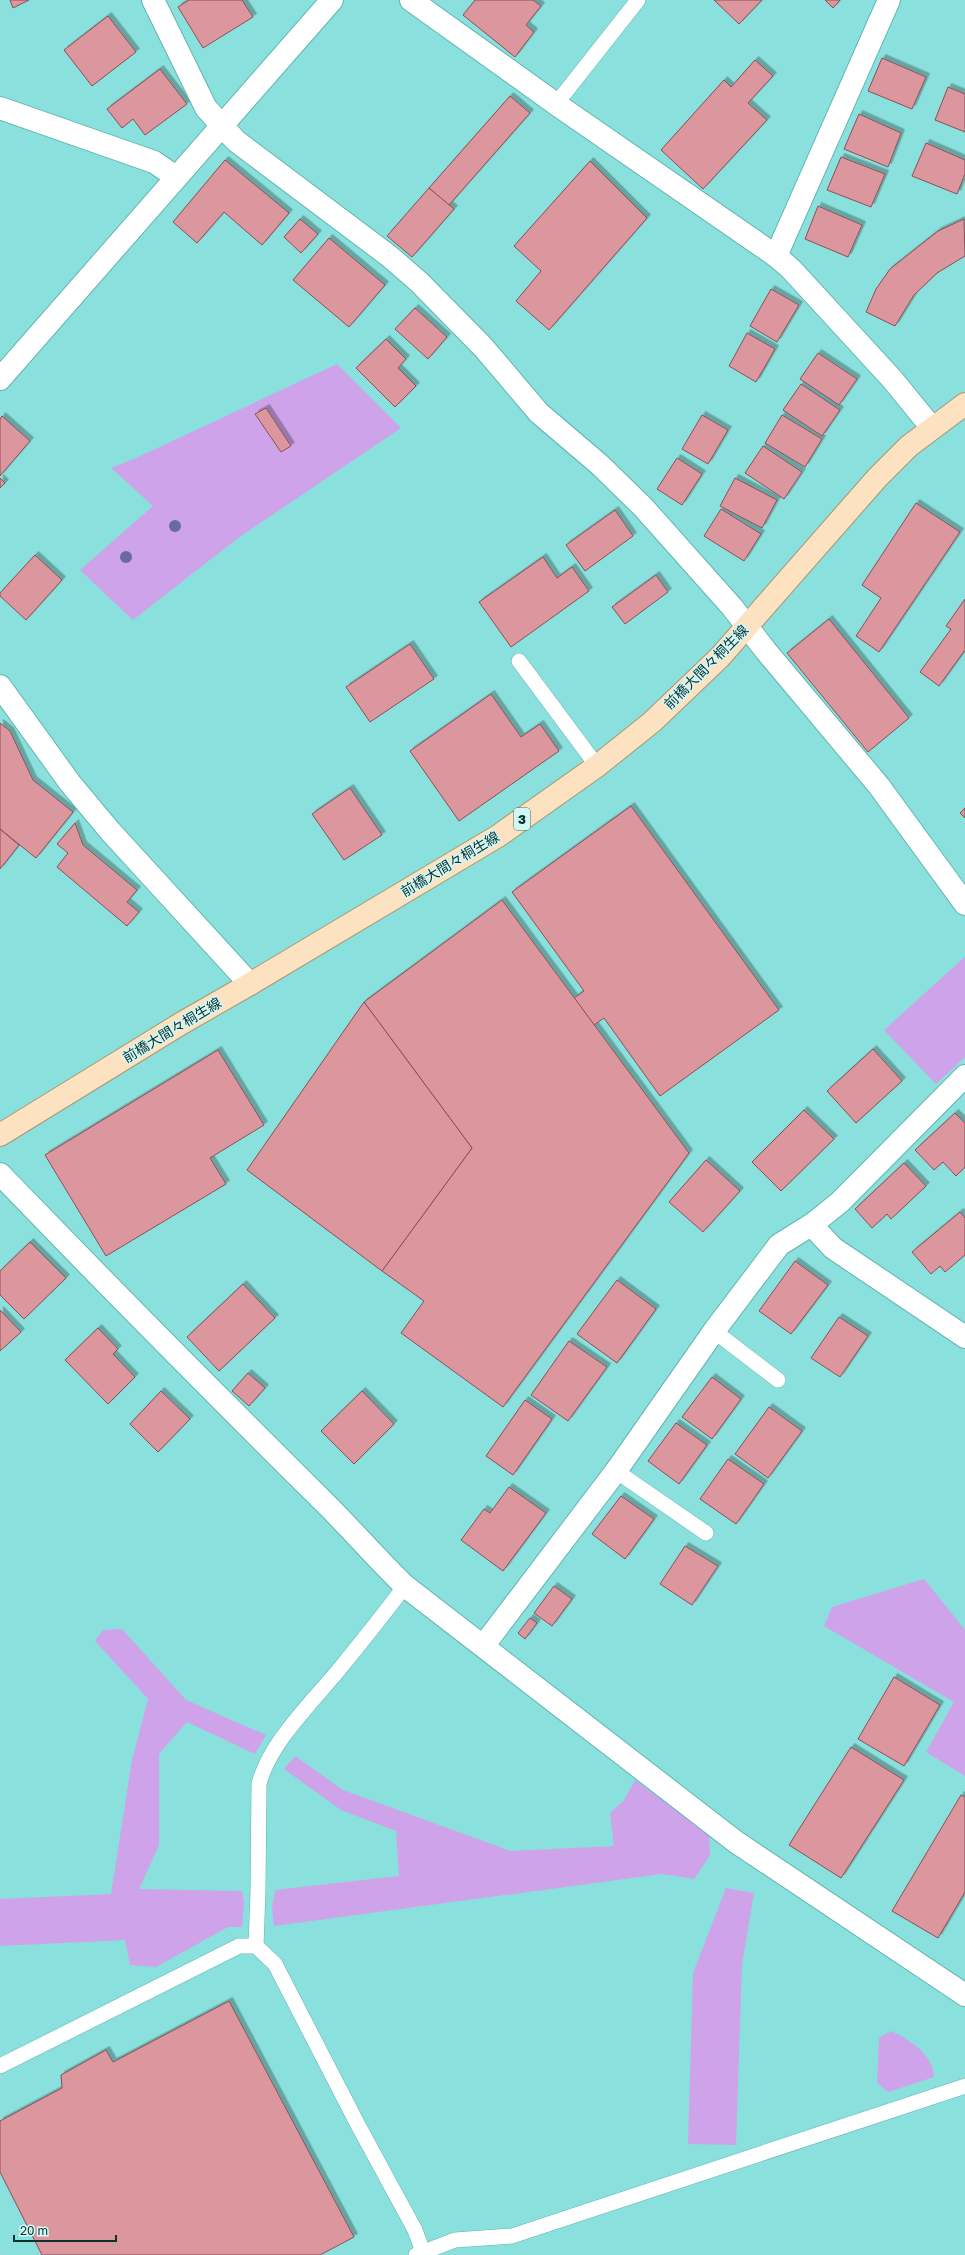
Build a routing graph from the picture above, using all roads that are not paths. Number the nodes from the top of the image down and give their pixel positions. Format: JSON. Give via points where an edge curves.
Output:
{"nodes":[{"id":1,"x":153,"y":0,"type":"edge"},
{"id":2,"x":332,"y":0,"type":"edge"},
{"id":3,"x":411,"y":0,"type":"edge"},
{"id":4,"x":638,"y":0,"type":"edge"},
{"id":5,"x":889,"y":0,"type":"edge"},
{"id":6,"x":556,"y":104,"type":"junction"},
{"id":7,"x":1,"y":109,"type":"edge"},
{"id":8,"x":221,"y":126,"type":"junction"},
{"id":9,"x":176,"y":177,"type":"junction"},
{"id":10,"x":776,"y":256,"type":"junction"},
{"id":11,"x":3,"y":369,"type":"edge"},
{"id":12,"x":965,"y":404,"type":"edge"},
{"id":13,"x":932,"y":428,"type":"junction"},
{"id":14,"x":747,"y":627,"type":"junction"},
{"id":15,"x":519,"y":661,"type":"dead end"},
{"id":16,"x":0,"y":686,"type":"edge"},
{"id":17,"x":597,"y":766,"type":"junction"},
{"id":18,"x":965,"y":904,"type":"edge"},
{"id":19,"x":250,"y":984,"type":"junction"},
{"id":20,"x":965,"y":1076,"type":"edge"},
{"id":21,"x":0,"y":1136,"type":"edge"},
{"id":22,"x":0,"y":1174,"type":"edge"},
{"id":23,"x":814,"y":1223,"type":"junction"},
{"id":24,"x":714,"y":1331,"type":"junction"},
{"id":25,"x":965,"y":1337,"type":"edge"},
{"id":26,"x":778,"y":1380,"type":"dead end"},
{"id":27,"x":616,"y":1471,"type":"junction"},
{"id":28,"x":706,"y":1533,"type":"dead end"},
{"id":29,"x":405,"y":1586,"type":"junction"},
{"id":30,"x":484,"y":1645,"type":"junction"},
{"id":31,"x":256,"y":1946,"type":"junction"},
{"id":32,"x":965,"y":1995,"type":"edge"},
{"id":33,"x":0,"y":2066,"type":"edge"},
{"id":34,"x":965,"y":2086,"type":"edge"},
{"id":35,"x":419,"y":2253,"type":"edge"}],
"edges":[{"from":1,"to":8,"type":"street","via":[[206,108]]},
{"from":2,"to":8,"type":"street"},
{"from":3,"to":6,"type":"street"},
{"from":4,"to":6,"type":"lane"},
{"from":5,"to":10,"type":"street"},
{"from":6,"to":10,"type":"street"},
{"from":7,"to":9,"type":"street","via":[[154,162]]},
{"from":8,"to":9,"type":"street"},
{"from":8,"to":14,"type":"street","via":[[236,141],[389,256],[419,282],[483,346],[539,413],[600,465],[643,507]]},
{"from":9,"to":11,"type":"street"},
{"from":10,"to":13,"type":"street","via":[[791,269]]},
{"from":12,"to":13,"type":"main road","name":"前橋大間々桐生線","number":"3"},
{"from":13,"to":14,"type":"main road","name":"前橋大間々桐生線","number":"3","via":[[909,446],[877,478]]},
{"from":14,"to":17,"type":"main road","name":"前橋大間々桐生線","number":"3","via":[[720,657],[652,722]]},
{"from":14,"to":18,"type":"street","via":[[879,786]]},
{"from":15,"to":17,"type":"lane"},
{"from":16,"to":19,"type":"street","via":[[70,783],[110,831]]},
{"from":17,"to":19,"type":"main road","name":"前橋大間々桐生線","number":"3","via":[[498,836]]},
{"from":19,"to":21,"type":"main road","name":"前橋大間々桐生線","number":"3","via":[[182,1023]]},
{"from":20,"to":23,"type":"street","via":[[840,1202]]},
{"from":22,"to":29,"type":"street"},
{"from":23,"to":24,"type":"street","via":[[779,1245]]},
{"from":23,"to":25,"type":"street","via":[[818,1232],[833,1248]]},
{"from":24,"to":26,"type":"lane"},
{"from":24,"to":27,"type":"street"},
{"from":27,"to":28,"type":"lane"},
{"from":27,"to":30,"type":"street"},
{"from":29,"to":30,"type":"street"},
{"from":29,"to":31,"type":"lane","via":[[300,1716],[262,1773],[259,1784]]},
{"from":30,"to":32,"type":"street","via":[[736,1842]]},
{"from":31,"to":33,"type":"lane","via":[[239,1946]]},
{"from":31,"to":35,"type":"lane","via":[[276,1964],[414,2230]]},
{"from":34,"to":35,"type":"lane","via":[[512,2236],[456,2240]]}]}
